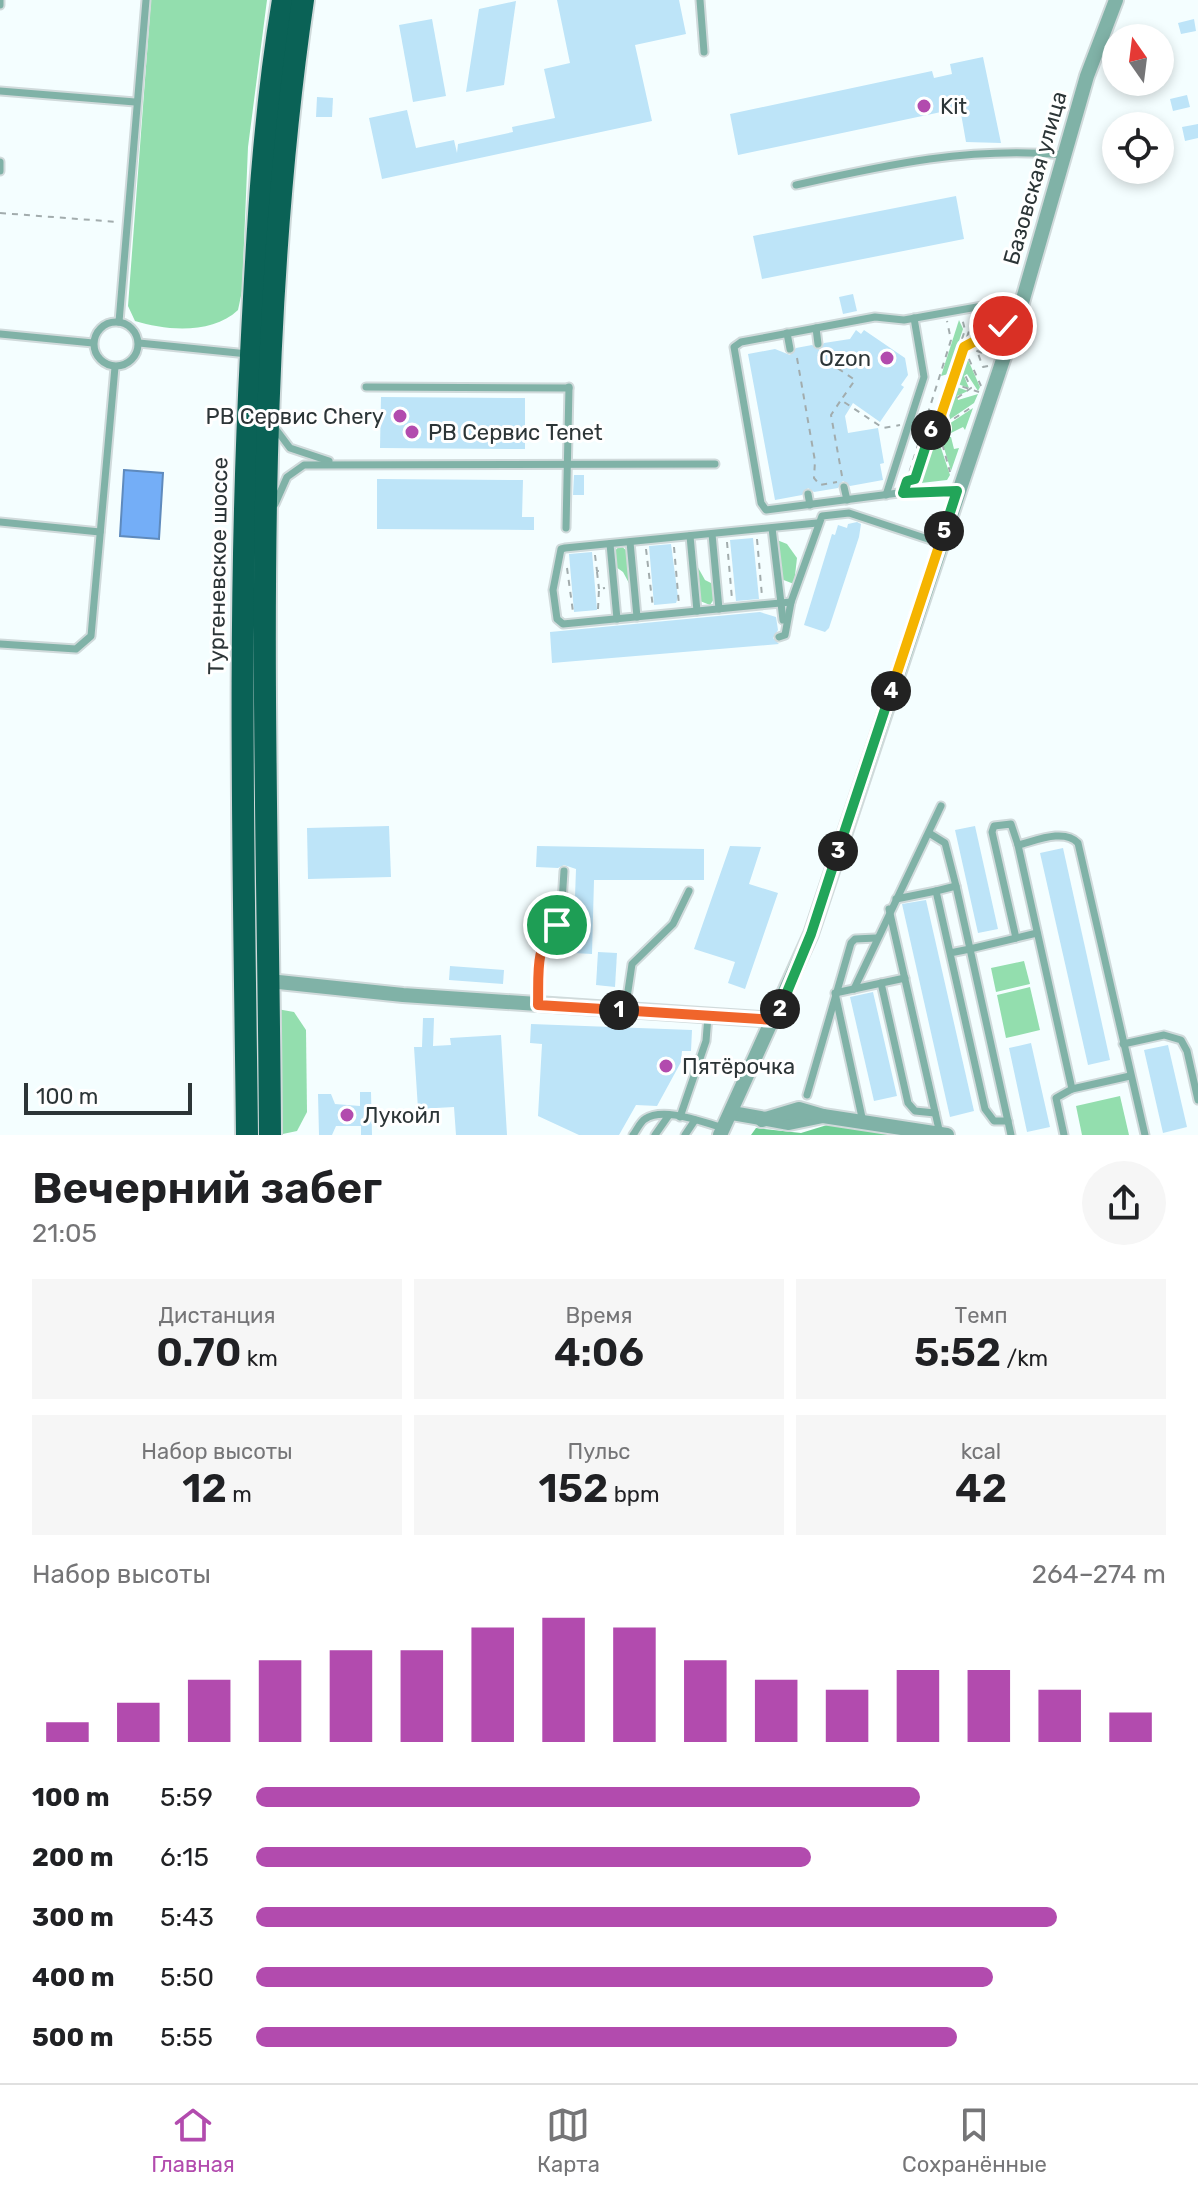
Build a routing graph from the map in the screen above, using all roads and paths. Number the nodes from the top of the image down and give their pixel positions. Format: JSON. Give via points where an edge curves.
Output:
{"nodes":[{"id":1,"x":146,"y":0,"type":"edge"},
{"id":2,"x":283,"y":0,"type":"edge"},
{"id":3,"x":303,"y":0,"type":"edge"},
{"id":4,"x":700,"y":0,"type":"edge"},
{"id":5,"x":1116,"y":0,"type":"edge"},
{"id":6,"x":704,"y":52,"type":"dead end"},
{"id":7,"x":0,"y":91,"type":"edge"},
{"id":8,"x":135,"y":102,"type":"junction"},
{"id":9,"x":1066,"y":155,"type":"junction"},
{"id":10,"x":0,"y":162,"type":"edge"},
{"id":11,"x":0,"y":171,"type":"edge"},
{"id":12,"x":796,"y":185,"type":"dead end"},
{"id":13,"x":0,"y":213,"type":"edge"},
{"id":14,"x":126,"y":223,"type":"junction"},
{"id":15,"x":1021,"y":306,"type":"junction"},
{"id":16,"x":974,"y":315,"type":"dead end"},
{"id":17,"x":914,"y":318,"type":"junction"},
{"id":18,"x":947,"y":319,"type":"dead end"},
{"id":19,"x":119,"y":322,"type":"junction"},
{"id":20,"x":1003,"y":326,"type":"dead end"},
{"id":21,"x":816,"y":328,"type":"junction"},
{"id":22,"x":969,"y":332,"type":"junction"},
{"id":23,"x":787,"y":333,"type":"junction"},
{"id":24,"x":0,"y":334,"type":"edge"},
{"id":25,"x":93,"y":343,"type":"junction"},
{"id":26,"x":139,"y":343,"type":"junction"},
{"id":27,"x":818,"y":344,"type":"dead end"},
{"id":28,"x":964,"y":347,"type":"junction"},
{"id":29,"x":810,"y":349,"type":"dead end"},
{"id":30,"x":995,"y":349,"type":"dead end"},
{"id":31,"x":793,"y":350,"type":"joint"},
{"id":32,"x":977,"y":351,"type":"junction"},
{"id":33,"x":251,"y":354,"type":"junction"},
{"id":34,"x":993,"y":357,"type":"dead end"},
{"id":35,"x":990,"y":365,"type":"dead end"},
{"id":36,"x":115,"y":367,"type":"junction"},
{"id":37,"x":965,"y":375,"type":"dead end"},
{"id":38,"x":269,"y":383,"type":"junction"},
{"id":39,"x":951,"y":383,"type":"junction"},
{"id":40,"x":366,"y":387,"type":"dead end"},
{"id":41,"x":971,"y":390,"type":"junction"},
{"id":42,"x":957,"y":398,"type":"dead end"},
{"id":43,"x":841,"y":400,"type":"junction"},
{"id":44,"x":977,"y":404,"type":"dead end"},
{"id":45,"x":935,"y":418,"type":"junction"},
{"id":46,"x":909,"y":423,"type":"junction"},
{"id":47,"x":943,"y":426,"type":"junction"},
{"id":48,"x":937,"y":433,"type":"junction"},
{"id":49,"x":339,"y":464,"type":"junction"},
{"id":50,"x":568,"y":464,"type":"junction"},
{"id":51,"x":715,"y":464,"type":"dead end"},
{"id":52,"x":907,"y":481,"type":"junction"},
{"id":53,"x":918,"y":483,"type":"dead end"},
{"id":54,"x":954,"y":484,"type":"junction"},
{"id":55,"x":844,"y":487,"type":"dead end"},
{"id":56,"x":903,"y":493,"type":"junction"},
{"id":57,"x":808,"y":494,"type":"dead end"},
{"id":58,"x":886,"y":495,"type":"junction"},
{"id":59,"x":847,"y":500,"type":"junction"},
{"id":60,"x":810,"y":505,"type":"junction"},
{"id":61,"x":0,"y":522,"type":"edge"},
{"id":62,"x":817,"y":523,"type":"junction"},
{"id":63,"x":566,"y":528,"type":"dead end"},
{"id":64,"x":772,"y":528,"type":"junction"},
{"id":65,"x":100,"y":532,"type":"junction"},
{"id":66,"x":759,"y":533,"type":"dead end"},
{"id":67,"x":712,"y":534,"type":"junction"},
{"id":68,"x":690,"y":536,"type":"junction"},
{"id":69,"x":724,"y":537,"type":"dead end"},
{"id":70,"x":678,"y":541,"type":"dead end"},
{"id":71,"x":630,"y":542,"type":"junction"},
{"id":72,"x":940,"y":543,"type":"junction"},
{"id":73,"x":610,"y":544,"type":"junction"},
{"id":74,"x":641,"y":545,"type":"dead end"},
{"id":75,"x":600,"y":549,"type":"dead end"},
{"id":76,"x":568,"y":563,"type":"dead end"},
{"id":77,"x":562,"y":566,"type":"dead end"},
{"id":78,"x":610,"y":570,"type":"junction"},
{"id":79,"x":597,"y":571,"type":"junction"},
{"id":80,"x":560,"y":576,"type":"dead end"},
{"id":81,"x":609,"y":587,"type":"junction"},
{"id":82,"x":263,"y":589,"type":"junction"},
{"id":83,"x":599,"y":589,"type":"junction"},
{"id":84,"x":610,"y":597,"type":"dead end"},
{"id":85,"x":768,"y":598,"type":"dead end"},
{"id":86,"x":726,"y":601,"type":"dead end"},
{"id":87,"x":791,"y":602,"type":"junction"},
{"id":88,"x":779,"y":604,"type":"junction"},
{"id":89,"x":684,"y":606,"type":"dead end"},
{"id":90,"x":719,"y":609,"type":"junction"},
{"id":91,"x":648,"y":610,"type":"dead end"},
{"id":92,"x":697,"y":611,"type":"junction"},
{"id":93,"x":599,"y":614,"type":"dead end"},
{"id":94,"x":568,"y":617,"type":"dead end"},
{"id":95,"x":637,"y":617,"type":"junction"},
{"id":96,"x":617,"y":619,"type":"junction"},
{"id":97,"x":784,"y":623,"type":"junction"},
{"id":98,"x":779,"y":637,"type":"dead end"},
{"id":99,"x":0,"y":644,"type":"edge"},
{"id":100,"x":941,"y":806,"type":"dead end"},
{"id":101,"x":929,"y":833,"type":"junction"},
{"id":102,"x":1018,"y":845,"type":"junction"},
{"id":103,"x":564,"y":871,"type":"dead end"},
{"id":104,"x":956,"y":886,"type":"junction"},
{"id":105,"x":689,"y":891,"type":"dead end"},
{"id":106,"x":936,"y":891,"type":"junction"},
{"id":107,"x":896,"y":899,"type":"junction"},
{"id":108,"x":889,"y":909,"type":"junction"},
{"id":109,"x":1037,"y":933,"type":"junction"},
{"id":110,"x":876,"y":938,"type":"junction"},
{"id":111,"x":1016,"y":938,"type":"junction"},
{"id":112,"x":970,"y":949,"type":"junction"},
{"id":113,"x":950,"y":953,"type":"junction"},
{"id":114,"x":905,"y":978,"type":"junction"},
{"id":115,"x":269,"y":981,"type":"junction"},
{"id":116,"x":881,"y":983,"type":"junction"},
{"id":117,"x":854,"y":989,"type":"junction"},
{"id":118,"x":835,"y":993,"type":"junction"},
{"id":119,"x":538,"y":1005,"type":"junction"},
{"id":120,"x":625,"y":1011,"type":"junction"},
{"id":121,"x":708,"y":1016,"type":"junction"},
{"id":122,"x":775,"y":1020,"type":"junction"},
{"id":123,"x":1123,"y":1044,"type":"junction"},
{"id":124,"x":1130,"y":1076,"type":"junction"},
{"id":125,"x":1072,"y":1089,"type":"junction"},
{"id":126,"x":807,"y":1095,"type":"dead end"},
{"id":127,"x":1198,"y":1100,"type":"edge"},
{"id":128,"x":732,"y":1113,"type":"junction"},
{"id":129,"x":935,"y":1113,"type":"junction"},
{"id":130,"x":669,"y":1115,"type":"junction"},
{"id":131,"x":680,"y":1117,"type":"junction"},
{"id":132,"x":695,"y":1120,"type":"junction"},
{"id":133,"x":1008,"y":1121,"type":"junction"},
{"id":134,"x":863,"y":1122,"type":"junction"},
{"id":135,"x":722,"y":1132,"type":"edge"},
{"id":136,"x":940,"y":1134,"type":"edge"},
{"id":137,"x":247,"y":1135,"type":"edge"},
{"id":138,"x":270,"y":1135,"type":"edge"},
{"id":139,"x":633,"y":1135,"type":"edge"},
{"id":140,"x":655,"y":1135,"type":"edge"},
{"id":141,"x":685,"y":1135,"type":"edge"},
{"id":142,"x":947,"y":1135,"type":"edge"},
{"id":143,"x":1011,"y":1135,"type":"edge"},
{"id":144,"x":1064,"y":1135,"type":"edge"},
{"id":145,"x":1145,"y":1135,"type":"edge"}],
"edges":[{"from":1,"to":8,"type":"lane"},
{"from":2,"to":33,"type":"highway","name":"Тургеневское шоссе","via":[[257,205]]},
{"from":3,"to":38,"type":"highway","name":"Тургеневское шоссе","via":[[278,211]]},
{"from":4,"to":6,"type":"lane"},
{"from":5,"to":9,"type":"street","name":"Базовская улица","via":[[1087,76]]},
{"from":7,"to":8,"type":"lane"},
{"from":8,"to":14,"type":"lane"},
{"from":9,"to":12,"type":"lane","via":[[966,152]]},
{"from":9,"to":15,"type":"street","name":"Базовская улица"},
{"from":10,"to":11,"type":"lane"},
{"from":13,"to":14,"type":"path"},
{"from":14,"to":19,"type":"lane"},
{"from":15,"to":17,"type":"lane","via":[[1005,302]]},
{"from":15,"to":54,"type":"street","name":"Базовская улица"},
{"from":16,"to":22,"type":"path"},
{"from":17,"to":21,"type":"lane","via":[[875,317]]},
{"from":17,"to":46,"type":"lane","via":[[924,377]]},
{"from":18,"to":52,"type":"path","via":[[951,340]]},
{"from":19,"to":25,"type":"lane","via":[[98,330]]},
{"from":19,"to":26,"type":"lane","via":[[130,326]]},
{"from":20,"to":28,"type":"path"},
{"from":21,"to":23,"type":"lane"},
{"from":21,"to":27,"type":"lane"},
{"from":22,"to":28,"type":"path"},
{"from":22,"to":45,"type":"path","via":[[964,317],[965,330]]},
{"from":23,"to":31,"type":"lane"},
{"from":23,"to":60,"type":"lane","via":[[741,342],[734,350],[763,507],[772,511]]},
{"from":24,"to":25,"type":"lane"},
{"from":25,"to":36,"type":"lane","via":[[103,363]]},
{"from":26,"to":33,"type":"lane"},
{"from":26,"to":36,"type":"lane","via":[[128,364]]},
{"from":28,"to":32,"type":"path"},
{"from":28,"to":39,"type":"path"},
{"from":28,"to":41,"type":"path","via":[[981,390]]},
{"from":29,"to":43,"type":"path","via":[[855,380]]},
{"from":30,"to":32,"type":"path","via":[[992,343]]},
{"from":31,"to":43,"type":"path","via":[[815,461],[812,470],[820,485],[843,481],[831,415]]},
{"from":32,"to":34,"type":"path"},
{"from":32,"to":35,"type":"path","via":[[983,367]]},
{"from":33,"to":137,"type":"highway","name":"Тургеневское шоссе","via":[[242,582]]},
{"from":36,"to":65,"type":"lane"},
{"from":37,"to":41,"type":"path"},
{"from":38,"to":49,"type":"lane","via":[[282,440],[301,455]]},
{"from":38,"to":82,"type":"highway","name":"Тургеневское шоссе"},
{"from":39,"to":41,"type":"path"},
{"from":39,"to":47,"type":"path"},
{"from":40,"to":50,"type":"lane","via":[[569,386]]},
{"from":41,"to":42,"type":"path"},
{"from":43,"to":46,"type":"path","via":[[883,428]]},
{"from":44,"to":47,"type":"path"},
{"from":45,"to":48,"type":"path"},
{"from":45,"to":52,"type":"path","via":[[915,479]]},
{"from":46,"to":58,"type":"lane"},
{"from":47,"to":48,"type":"path"},
{"from":48,"to":53,"type":"path"},
{"from":48,"to":54,"type":"path"},
{"from":49,"to":50,"type":"lane"},
{"from":49,"to":82,"type":"lane","via":[[304,465],[287,477],[275,503]]},
{"from":50,"to":51,"type":"lane"},
{"from":50,"to":63,"type":"lane"},
{"from":52,"to":56,"type":"path"},
{"from":54,"to":56,"type":"lane"},
{"from":54,"to":72,"type":"street","name":"Базовская улица"},
{"from":55,"to":59,"type":"lane"},
{"from":56,"to":58,"type":"lane"},
{"from":57,"to":60,"type":"lane"},
{"from":58,"to":59,"type":"lane"},
{"from":59,"to":60,"type":"lane"},
{"from":61,"to":65,"type":"lane"},
{"from":62,"to":64,"type":"lane"},
{"from":62,"to":72,"type":"lane","via":[[822,516],[849,513]]},
{"from":62,"to":87,"type":"lane"},
{"from":64,"to":67,"type":"lane"},
{"from":64,"to":88,"type":"lane"},
{"from":65,"to":99,"type":"lane","via":[[93,627],[85,644],[68,650]]},
{"from":66,"to":85,"type":"path","via":[[763,599]]},
{"from":67,"to":68,"type":"lane"},
{"from":67,"to":90,"type":"lane"},
{"from":68,"to":71,"type":"lane"},
{"from":68,"to":92,"type":"lane"},
{"from":69,"to":86,"type":"path","via":[[732,602]]},
{"from":70,"to":89,"type":"path","via":[[673,542],[679,607]]},
{"from":71,"to":73,"type":"lane"},
{"from":71,"to":95,"type":"lane"},
{"from":72,"to":122,"type":"street","name":"Базовская улица","via":[[811,934]]},
{"from":73,"to":78,"type":"lane"},
{"from":73,"to":96,"type":"lane","via":[[561,549],[553,590],[559,623]]},
{"from":74,"to":91,"type":"path","via":[[646,545],[652,596],[653,609]]},
{"from":75,"to":79,"type":"path","via":[[595,549]]},
{"from":76,"to":94,"type":"path","via":[[574,617]]},
{"from":77,"to":80,"type":"path"},
{"from":78,"to":79,"type":"path"},
{"from":78,"to":81,"type":"path"},
{"from":78,"to":96,"type":"lane"},
{"from":79,"to":83,"type":"path"},
{"from":81,"to":83,"type":"path"},
{"from":81,"to":84,"type":"path"},
{"from":82,"to":115,"type":"highway","name":"Тургеневское шоссе"},
{"from":83,"to":93,"type":"path"},
{"from":87,"to":88,"type":"lane"},
{"from":87,"to":97,"type":"lane"},
{"from":88,"to":90,"type":"lane"},
{"from":88,"to":97,"type":"lane"},
{"from":90,"to":92,"type":"lane"},
{"from":92,"to":95,"type":"lane"},
{"from":95,"to":96,"type":"lane"},
{"from":97,"to":98,"type":"lane","via":[[785,635]]},
{"from":100,"to":101,"type":"lane"},
{"from":101,"to":104,"type":"lane","via":[[946,845]]},
{"from":101,"to":107,"type":"lane"},
{"from":102,"to":109,"type":"lane"},
{"from":102,"to":111,"type":"lane","via":[[1011,824],[994,826]]},
{"from":102,"to":123,"type":"lane","via":[[1062,835],[1078,843]]},
{"from":103,"to":119,"type":"lane","via":[[561,918],[541,946]]},
{"from":104,"to":106,"type":"lane"},
{"from":104,"to":112,"type":"lane"},
{"from":105,"to":120,"type":"lane","via":[[673,924],[632,964]]},
{"from":106,"to":107,"type":"lane"},
{"from":106,"to":113,"type":"lane"},
{"from":107,"to":108,"type":"lane"},
{"from":108,"to":110,"type":"lane"},
{"from":108,"to":114,"type":"lane"},
{"from":109,"to":111,"type":"lane"},
{"from":109,"to":125,"type":"lane"},
{"from":110,"to":117,"type":"lane"},
{"from":110,"to":118,"type":"lane","via":[[852,941]]},
{"from":111,"to":112,"type":"lane"},
{"from":112,"to":113,"type":"lane"},
{"from":112,"to":133,"type":"lane"},
{"from":113,"to":133,"type":"lane","via":[[985,1109],[994,1121]]},
{"from":114,"to":116,"type":"lane"},
{"from":114,"to":129,"type":"lane"},
{"from":115,"to":119,"type":"street"},
{"from":115,"to":138,"type":"highway","name":"Тургеневское шоссе"},
{"from":116,"to":117,"type":"lane"},
{"from":116,"to":129,"type":"lane","via":[[908,1103],[915,1111]]},
{"from":117,"to":118,"type":"lane"},
{"from":118,"to":126,"type":"lane"},
{"from":118,"to":134,"type":"lane"},
{"from":119,"to":120,"type":"street"},
{"from":120,"to":121,"type":"street"},
{"from":121,"to":122,"type":"street"},
{"from":121,"to":131,"type":"lane","via":[[706,1041]]},
{"from":122,"to":128,"type":"street","name":"Базовская улица"},
{"from":123,"to":124,"type":"lane"},
{"from":123,"to":127,"type":"lane","via":[[1164,1035],[1181,1040]]},
{"from":124,"to":125,"type":"lane"},
{"from":124,"to":145,"type":"lane"},
{"from":125,"to":144,"type":"lane","via":[[1056,1098]]},
{"from":128,"to":134,"type":"street","via":[[762,1120],[789,1110]]},
{"from":128,"to":135,"type":"street","name":"Базовская улица"},
{"from":129,"to":136,"type":"lane"},
{"from":130,"to":131,"type":"lane"},
{"from":130,"to":139,"type":"lane","via":[[647,1118]]},
{"from":130,"to":140,"type":"lane"},
{"from":131,"to":132,"type":"lane"},
{"from":132,"to":135,"type":"lane"},
{"from":132,"to":141,"type":"lane"},
{"from":133,"to":143,"type":"lane"},
{"from":134,"to":136,"type":"street"},
{"from":136,"to":142,"type":"street"}]}
